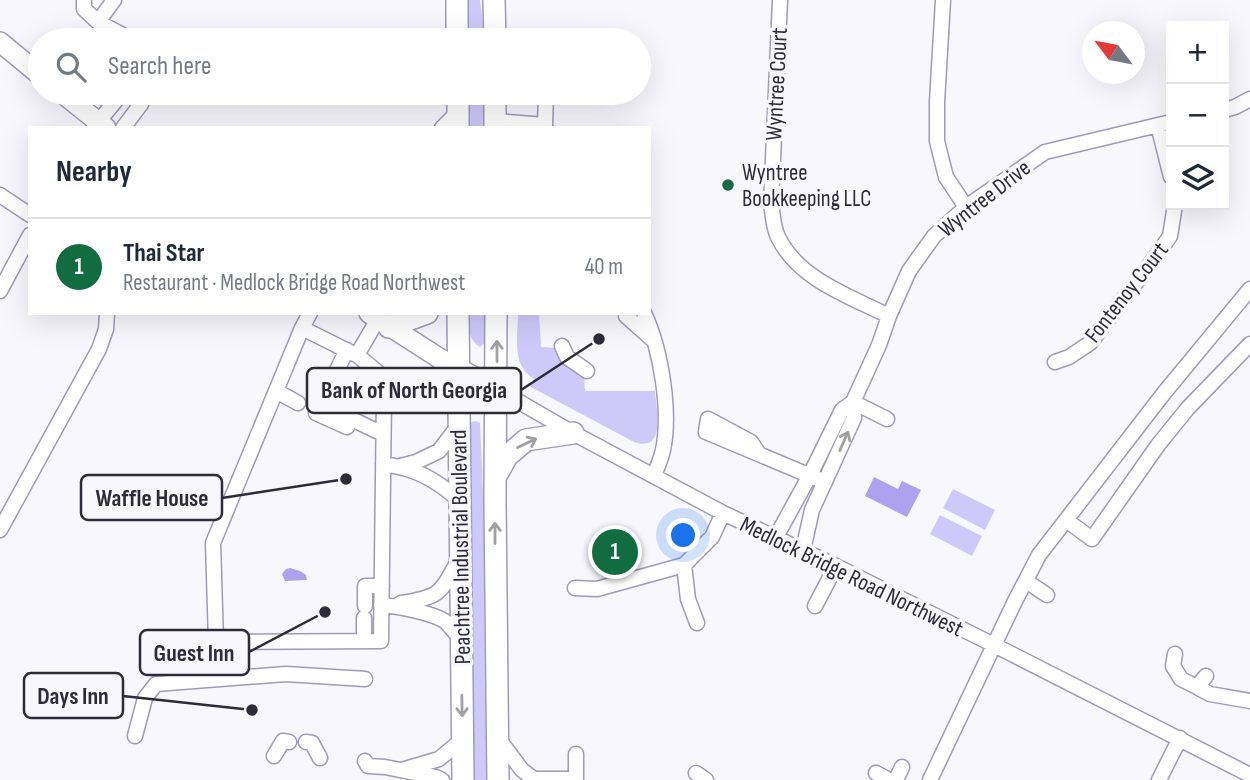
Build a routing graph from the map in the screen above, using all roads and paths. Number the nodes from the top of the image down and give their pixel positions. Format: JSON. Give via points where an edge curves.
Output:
{"nodes":[{"id":1,"x":84,"y":0,"type":"edge"},
{"id":2,"x":114,"y":0,"type":"edge"},
{"id":3,"x":457,"y":0,"type":"edge"},
{"id":4,"x":494,"y":0,"type":"edge"},
{"id":5,"x":780,"y":0,"type":"edge"},
{"id":6,"x":943,"y":0,"type":"edge"},
{"id":7,"x":98,"y":22,"type":"junction"},
{"id":8,"x":109,"y":28,"type":"edge"},
{"id":9,"x":457,"y":28,"type":"edge"},
{"id":10,"x":495,"y":28,"type":"edge"},
{"id":11,"x":0,"y":42,"type":"edge"},
{"id":12,"x":28,"y":65,"type":"edge"},
{"id":13,"x":1250,"y":99,"type":"edge"},
{"id":14,"x":75,"y":105,"type":"edge"},
{"id":15,"x":114,"y":105,"type":"edge"},
{"id":16,"x":140,"y":105,"type":"edge"},
{"id":17,"x":495,"y":105,"type":"edge"},
{"id":18,"x":547,"y":105,"type":"edge"},
{"id":19,"x":1229,"y":109,"type":"edge"},
{"id":20,"x":458,"y":111,"type":"edge"},
{"id":21,"x":1165,"y":123,"type":"edge"},
{"id":22,"x":495,"y":125,"type":"edge"},
{"id":23,"x":99,"y":126,"type":"edge"},
{"id":24,"x":124,"y":126,"type":"edge"},
{"id":25,"x":444,"y":126,"type":"edge"},
{"id":26,"x":549,"y":126,"type":"edge"},
{"id":27,"x":1168,"y":147,"type":"edge"},
{"id":28,"x":0,"y":195,"type":"edge"},
{"id":29,"x":966,"y":207,"type":"junction"},
{"id":30,"x":1174,"y":210,"type":"edge"},
{"id":31,"x":28,"y":214,"type":"edge"},
{"id":32,"x":28,"y":239,"type":"edge"},
{"id":33,"x":1250,"y":289,"type":"edge"},
{"id":34,"x":0,"y":290,"type":"edge"},
{"id":35,"x":107,"y":315,"type":"edge"},
{"id":36,"x":309,"y":315,"type":"edge"},
{"id":37,"x":413,"y":315,"type":"edge"},
{"id":38,"x":458,"y":315,"type":"edge"},
{"id":39,"x":499,"y":315,"type":"edge"},
{"id":40,"x":645,"y":315,"type":"edge"},
{"id":41,"x":626,"y":316,"type":"dead end"},
{"id":42,"x":889,"y":316,"type":"junction"},
{"id":43,"x":379,"y":320,"type":"edge"},
{"id":44,"x":302,"y":328,"type":"junction"},
{"id":45,"x":654,"y":341,"type":"junction"},
{"id":46,"x":1250,"y":344,"type":"edge"},
{"id":47,"x":562,"y":346,"type":"dead end"},
{"id":48,"x":352,"y":353,"type":"junction"},
{"id":49,"x":1055,"y":362,"type":"dead end"},
{"id":50,"x":458,"y":368,"type":"junction"},
{"id":51,"x":587,"y":371,"type":"dead end"},
{"id":52,"x":497,"y":389,"type":"junction"},
{"id":53,"x":276,"y":391,"type":"junction"},
{"id":54,"x":298,"y":402,"type":"dead end"},
{"id":55,"x":853,"y":402,"type":"junction"},
{"id":56,"x":316,"y":413,"type":"dead end"},
{"id":57,"x":887,"y":419,"type":"dead end"},
{"id":58,"x":458,"y":425,"type":"junction"},
{"id":59,"x":573,"y":433,"type":"junction"},
{"id":60,"x":383,"y":439,"type":"junction"},
{"id":61,"x":759,"y":454,"type":"dead end"},
{"id":62,"x":383,"y":464,"type":"junction"},
{"id":63,"x":400,"y":466,"type":"junction"},
{"id":64,"x":810,"y":475,"type":"junction"},
{"id":65,"x":496,"y":476,"type":"junction"},
{"id":66,"x":654,"y":476,"type":"junction"},
{"id":67,"x":825,"y":482,"type":"junction"},
{"id":68,"x":459,"y":500,"type":"junction"},
{"id":69,"x":723,"y":513,"type":"junction"},
{"id":70,"x":1066,"y":520,"type":"junction"},
{"id":71,"x":0,"y":530,"type":"edge"},
{"id":72,"x":776,"y":537,"type":"junction"},
{"id":73,"x":684,"y":543,"type":"dead end"},
{"id":74,"x":698,"y":550,"type":"junction"},
{"id":75,"x":803,"y":550,"type":"junction"},
{"id":76,"x":460,"y":558,"type":"junction"},
{"id":77,"x":684,"y":565,"type":"junction"},
{"id":78,"x":836,"y":566,"type":"junction"},
{"id":79,"x":1026,"y":580,"type":"junction"},
{"id":80,"x":382,"y":586,"type":"junction"},
{"id":81,"x":575,"y":588,"type":"dead end"},
{"id":82,"x":1047,"y":595,"type":"dead end"},
{"id":83,"x":381,"y":605,"type":"junction"},
{"id":84,"x":397,"y":606,"type":"junction"},
{"id":85,"x":815,"y":606,"type":"dead end"},
{"id":86,"x":696,"y":623,"type":"dead end"},
{"id":87,"x":461,"y":639,"type":"junction"},
{"id":88,"x":364,"y":641,"type":"junction"},
{"id":89,"x":994,"y":645,"type":"junction"},
{"id":90,"x":1175,"y":654,"type":"dead end"},
{"id":91,"x":365,"y":679,"type":"dead end"},
{"id":92,"x":1250,"y":701,"type":"edge"},
{"id":93,"x":135,"y":736,"type":"dead end"},
{"id":94,"x":497,"y":737,"type":"junction"},
{"id":95,"x":1180,"y":738,"type":"junction"},
{"id":96,"x":462,"y":740,"type":"junction"},
{"id":97,"x":289,"y":741,"type":"dead end"},
{"id":98,"x":306,"y":743,"type":"dead end"},
{"id":99,"x":576,"y":754,"type":"dead end"},
{"id":100,"x":274,"y":756,"type":"dead end"},
{"id":101,"x":320,"y":758,"type":"dead end"},
{"id":102,"x":366,"y":761,"type":"dead end"},
{"id":103,"x":389,"y":773,"type":"edge"},
{"id":104,"x":1250,"y":775,"type":"edge"},
{"id":105,"x":442,"y":780,"type":"edge"},
{"id":106,"x":463,"y":780,"type":"edge"},
{"id":107,"x":498,"y":780,"type":"edge"},
{"id":108,"x":533,"y":780,"type":"edge"},
{"id":109,"x":930,"y":780,"type":"edge"},
{"id":110,"x":1159,"y":780,"type":"edge"}],
"edges":[{"from":1,"to":7,"type":"street","via":[[84,9]]},
{"from":2,"to":7,"type":"street"},
{"from":3,"to":9,"type":"highway"},
{"from":4,"to":10,"type":"highway"},
{"from":5,"to":42,"type":"street","name":"Wyntree Court","via":[[771,204],[776,234],[791,259],[817,279]]},
{"from":6,"to":29,"type":"street","via":[[937,141],[946,177]]},
{"from":7,"to":8,"type":"street"},
{"from":11,"to":12,"type":"main road"},
{"from":13,"to":19,"type":"street"},
{"from":14,"to":23,"type":"main road"},
{"from":15,"to":23,"type":"street"},
{"from":16,"to":24,"type":"street"},
{"from":17,"to":22,"type":"highway"},
{"from":18,"to":26,"type":"street"},
{"from":20,"to":25,"type":"street"},
{"from":21,"to":27,"type":"street"},
{"from":21,"to":29,"type":"street","name":"Wyntree Drive","via":[[1045,152]]},
{"from":22,"to":26,"type":"street"},
{"from":28,"to":31,"type":"street"},
{"from":29,"to":42,"type":"street","name":"Wyntree Drive","via":[[934,236],[909,271]]},
{"from":30,"to":49,"type":"street","name":"Fontenoy Court","via":[[1170,236],[1090,343]]},
{"from":32,"to":34,"type":"street"},
{"from":33,"to":70,"type":"street"},
{"from":35,"to":71,"type":"street","via":[[99,349]]},
{"from":36,"to":44,"type":"street"},
{"from":37,"to":43,"type":"highway"},
{"from":38,"to":50,"type":"highway","name":"Peachtree Industrial Boulevard"},
{"from":52,"to":39,"type":"highway","name":"Peachtree Industrial Boulevard","one_way":true},
{"from":40,"to":45,"type":"street"},
{"from":41,"to":45,"type":"street"},
{"from":42,"to":55,"type":"street","name":"Wyntree Drive"},
{"from":43,"to":48,"type":"street"},
{"from":43,"to":50,"type":"main road","name":"Medlock Bridge Road Northwest"},
{"from":44,"to":48,"type":"street"},
{"from":44,"to":53,"type":"street"},
{"from":45,"to":66,"type":"street","via":[[666,429]]},
{"from":46,"to":70,"type":"street","via":[[1158,445],[1093,538]]},
{"from":47,"to":51,"type":"street","via":[[567,357]]},
{"from":48,"to":60,"type":"street","via":[[381,375]]},
{"from":48,"to":60,"type":"street","via":[[324,396],[337,412]]},
{"from":50,"to":52,"type":"main road","name":"Medlock Bridge Road Northwest"},
{"from":50,"to":58,"type":"highway","name":"Peachtree Industrial Boulevard"},
{"from":52,"to":59,"type":"street","name":"Medlock Bridge Road Northwest"},
{"from":52,"to":65,"type":"highway","name":"Peachtree Industrial Boulevard"},
{"from":53,"to":54,"type":"street"},
{"from":53,"to":88,"type":"street","via":[[213,543],[216,642]]},
{"from":55,"to":57,"type":"street"},
{"from":55,"to":64,"type":"street","name":"Wyntree Drive","via":[[842,410]]},
{"from":67,"to":55,"type":"street","name":"Wyntree Drive","one_way":true,"via":[[854,418]]},
{"from":56,"to":60,"type":"street"},
{"from":58,"to":63,"type":"street","via":[[439,451]]},
{"from":58,"to":68,"type":"highway","name":"Peachtree Industrial Boulevard"},
{"from":65,"to":59,"type":"highway","one_way":true,"via":[[507,456],[526,440]]},
{"from":59,"to":66,"type":"street","name":"Medlock Bridge Road Northwest"},
{"from":60,"to":62,"type":"street"},
{"from":61,"to":64,"type":"street"},
{"from":62,"to":63,"type":"street"},
{"from":62,"to":80,"type":"street"},
{"from":63,"to":68,"type":"street","via":[[439,482]]},
{"from":64,"to":67,"type":"street"},
{"from":64,"to":72,"type":"street","name":"Wyntree Drive"},
{"from":94,"to":65,"type":"highway","name":"Peachtree Industrial Boulevard","one_way":true},
{"from":66,"to":69,"type":"street","name":"Medlock Bridge Road Northwest"},
{"from":67,"to":75,"type":"street","name":"Wyntree Drive","via":[[811,510]]},
{"from":68,"to":76,"type":"highway","name":"Peachtree Industrial Boulevard"},
{"from":69,"to":72,"type":"street","name":"Medlock Bridge Road Northwest"},
{"from":69,"to":74,"type":"street","via":[[712,537]]},
{"from":70,"to":79,"type":"street"},
{"from":72,"to":75,"type":"street","name":"Medlock Bridge Road Northwest"},
{"from":73,"to":74,"type":"street"},
{"from":74,"to":77,"type":"street"},
{"from":75,"to":78,"type":"street","name":"Medlock Bridge Road Northwest"},
{"from":76,"to":84,"type":"street","via":[[443,590],[428,599]]},
{"from":76,"to":87,"type":"highway","name":"Peachtree Industrial Boulevard"},
{"from":77,"to":81,"type":"street","via":[[597,589]]},
{"from":77,"to":86,"type":"street"},
{"from":78,"to":85,"type":"street"},
{"from":78,"to":89,"type":"street","name":"Medlock Bridge Road Northwest"},
{"from":79,"to":82,"type":"street"},
{"from":79,"to":89,"type":"street"},
{"from":80,"to":83,"type":"street"},
{"from":80,"to":88,"type":"street","via":[[365,586]]},
{"from":83,"to":84,"type":"street"},
{"from":83,"to":88,"type":"street","via":[[381,641]]},
{"from":84,"to":87,"type":"street","via":[[444,621]]},
{"from":87,"to":96,"type":"highway","name":"Peachtree Industrial Boulevard","one_way":true},
{"from":89,"to":95,"type":"street","name":"Medlock Bridge Road Northwest"},
{"from":89,"to":109,"type":"street"},
{"from":90,"to":92,"type":"street","via":[[1173,666],[1181,678],[1202,682],[1210,694]]},
{"from":91,"to":93,"type":"street","via":[[286,674],[156,684],[145,698]]},
{"from":94,"to":107,"type":"highway","name":"Peachtree Industrial Boulevard"},
{"from":94,"to":108,"type":"street"},
{"from":95,"to":104,"type":"street","name":"Medlock Bridge Road Northwest"},
{"from":95,"to":110,"type":"street"},
{"from":96,"to":103,"type":"street","via":[[439,760]]},
{"from":96,"to":106,"type":"highway","name":"Peachtree Industrial Boulevard"},
{"from":97,"to":100,"type":"street","via":[[284,741]]},
{"from":98,"to":101,"type":"street","via":[[312,743]]},
{"from":99,"to":108,"type":"street","via":[[576,779]]},
{"from":102,"to":103,"type":"street","via":[[368,766]]},
{"from":103,"to":105,"type":"street"}]}
